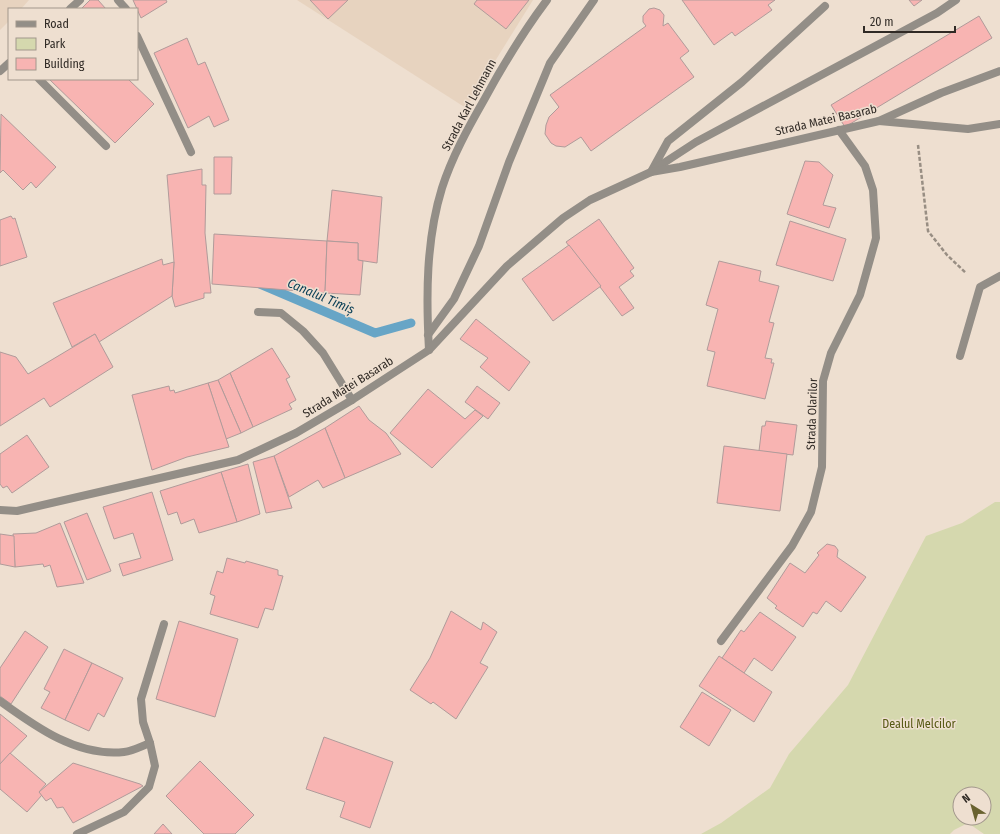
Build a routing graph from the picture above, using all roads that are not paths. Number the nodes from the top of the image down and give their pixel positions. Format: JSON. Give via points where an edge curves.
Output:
{"nodes":[{"id":1,"x":80,"y":0,"type":"edge"},
{"id":2,"x":118,"y":0,"type":"edge"},
{"id":3,"x":547,"y":0,"type":"edge"},
{"id":4,"x":594,"y":0,"type":"edge"},
{"id":5,"x":956,"y":0,"type":"edge"},
{"id":6,"x":825,"y":6,"type":"dead end"},
{"id":7,"x":71,"y":8,"type":"edge"},
{"id":8,"x":125,"y":8,"type":"edge"},
{"id":9,"x":138,"y":38,"type":"edge"},
{"id":10,"x":8,"y":64,"type":"edge"},
{"id":11,"x":1000,"y":70,"type":"edge"},
{"id":12,"x":0,"y":71,"type":"edge"},
{"id":13,"x":41,"y":80,"type":"edge"},
{"id":14,"x":879,"y":121,"type":"junction"},
{"id":15,"x":1000,"y":124,"type":"edge"},
{"id":16,"x":839,"y":130,"type":"junction"},
{"id":17,"x":106,"y":146,"type":"dead end"},
{"id":18,"x":191,"y":152,"type":"dead end"},
{"id":19,"x":651,"y":172,"type":"junction"},
{"id":20,"x":1000,"y":276,"type":"edge"},
{"id":21,"x":258,"y":312,"type":"dead end"},
{"id":22,"x":428,"y":335,"type":"junction"},
{"id":23,"x":430,"y":350,"type":"junction"},
{"id":24,"x":960,"y":356,"type":"dead end"},
{"id":25,"x":352,"y":400,"type":"junction"},
{"id":26,"x":0,"y":510,"type":"edge"},
{"id":27,"x":164,"y":624,"type":"dead end"},
{"id":28,"x":721,"y":641,"type":"dead end"},
{"id":29,"x":0,"y":701,"type":"edge"},
{"id":30,"x":150,"y":743,"type":"junction"},
{"id":31,"x":78,"y":834,"type":"edge"}],
"edges":[{"from":1,"to":7,"type":"street"},
{"from":2,"to":8,"type":"street"},
{"from":3,"to":22,"type":"street","name":"Strada Karl Lehmann","via":[[526,27],[465,134],[442,188],[430,249],[426,305]]},
{"from":4,"to":22,"type":"street","via":[[550,63],[509,162],[479,246],[454,299]]},
{"from":5,"to":19,"type":"street","name":"Strada Matei Basarab","via":[[937,13],[696,142]]},
{"from":6,"to":19,"type":"street","via":[[742,82],[668,141]]},
{"from":9,"to":18,"type":"street"},
{"from":10,"to":12,"type":"street"},
{"from":11,"to":14,"type":"street","name":"Strada Matei Basarab"},
{"from":13,"to":17,"type":"street"},
{"from":14,"to":15,"type":"street","via":[[968,129]]},
{"from":14,"to":16,"type":"street","name":"Strada Matei Basarab"},
{"from":16,"to":19,"type":"street","name":"Strada Matei Basarab"},
{"from":16,"to":28,"type":"street","name":"Strada Olarilor","via":[[865,166],[873,190],[876,238],[860,295],[831,353],[823,381],[822,467],[811,512],[792,546]]},
{"from":19,"to":23,"type":"street","name":"Strada Matei Basarab","via":[[590,200],[563,218],[507,266]]},
{"from":20,"to":24,"type":"street","via":[[980,288]]},
{"from":21,"to":25,"type":"street","via":[[281,313],[303,331],[323,353]]},
{"from":22,"to":23,"type":"street","name":"Strada Karl Lehmann"},
{"from":23,"to":25,"type":"street","name":"Strada Matei Basarab"},
{"from":25,"to":26,"type":"street","name":"Strada Matei Basarab","via":[[296,433],[238,460],[17,511]]},
{"from":27,"to":30,"type":"street","via":[[141,699],[142,722]]},
{"from":29,"to":30,"type":"street","via":[[42,731],[92,751],[125,752]]},
{"from":30,"to":31,"type":"street","via":[[155,766],[149,787],[124,812]]}]}
